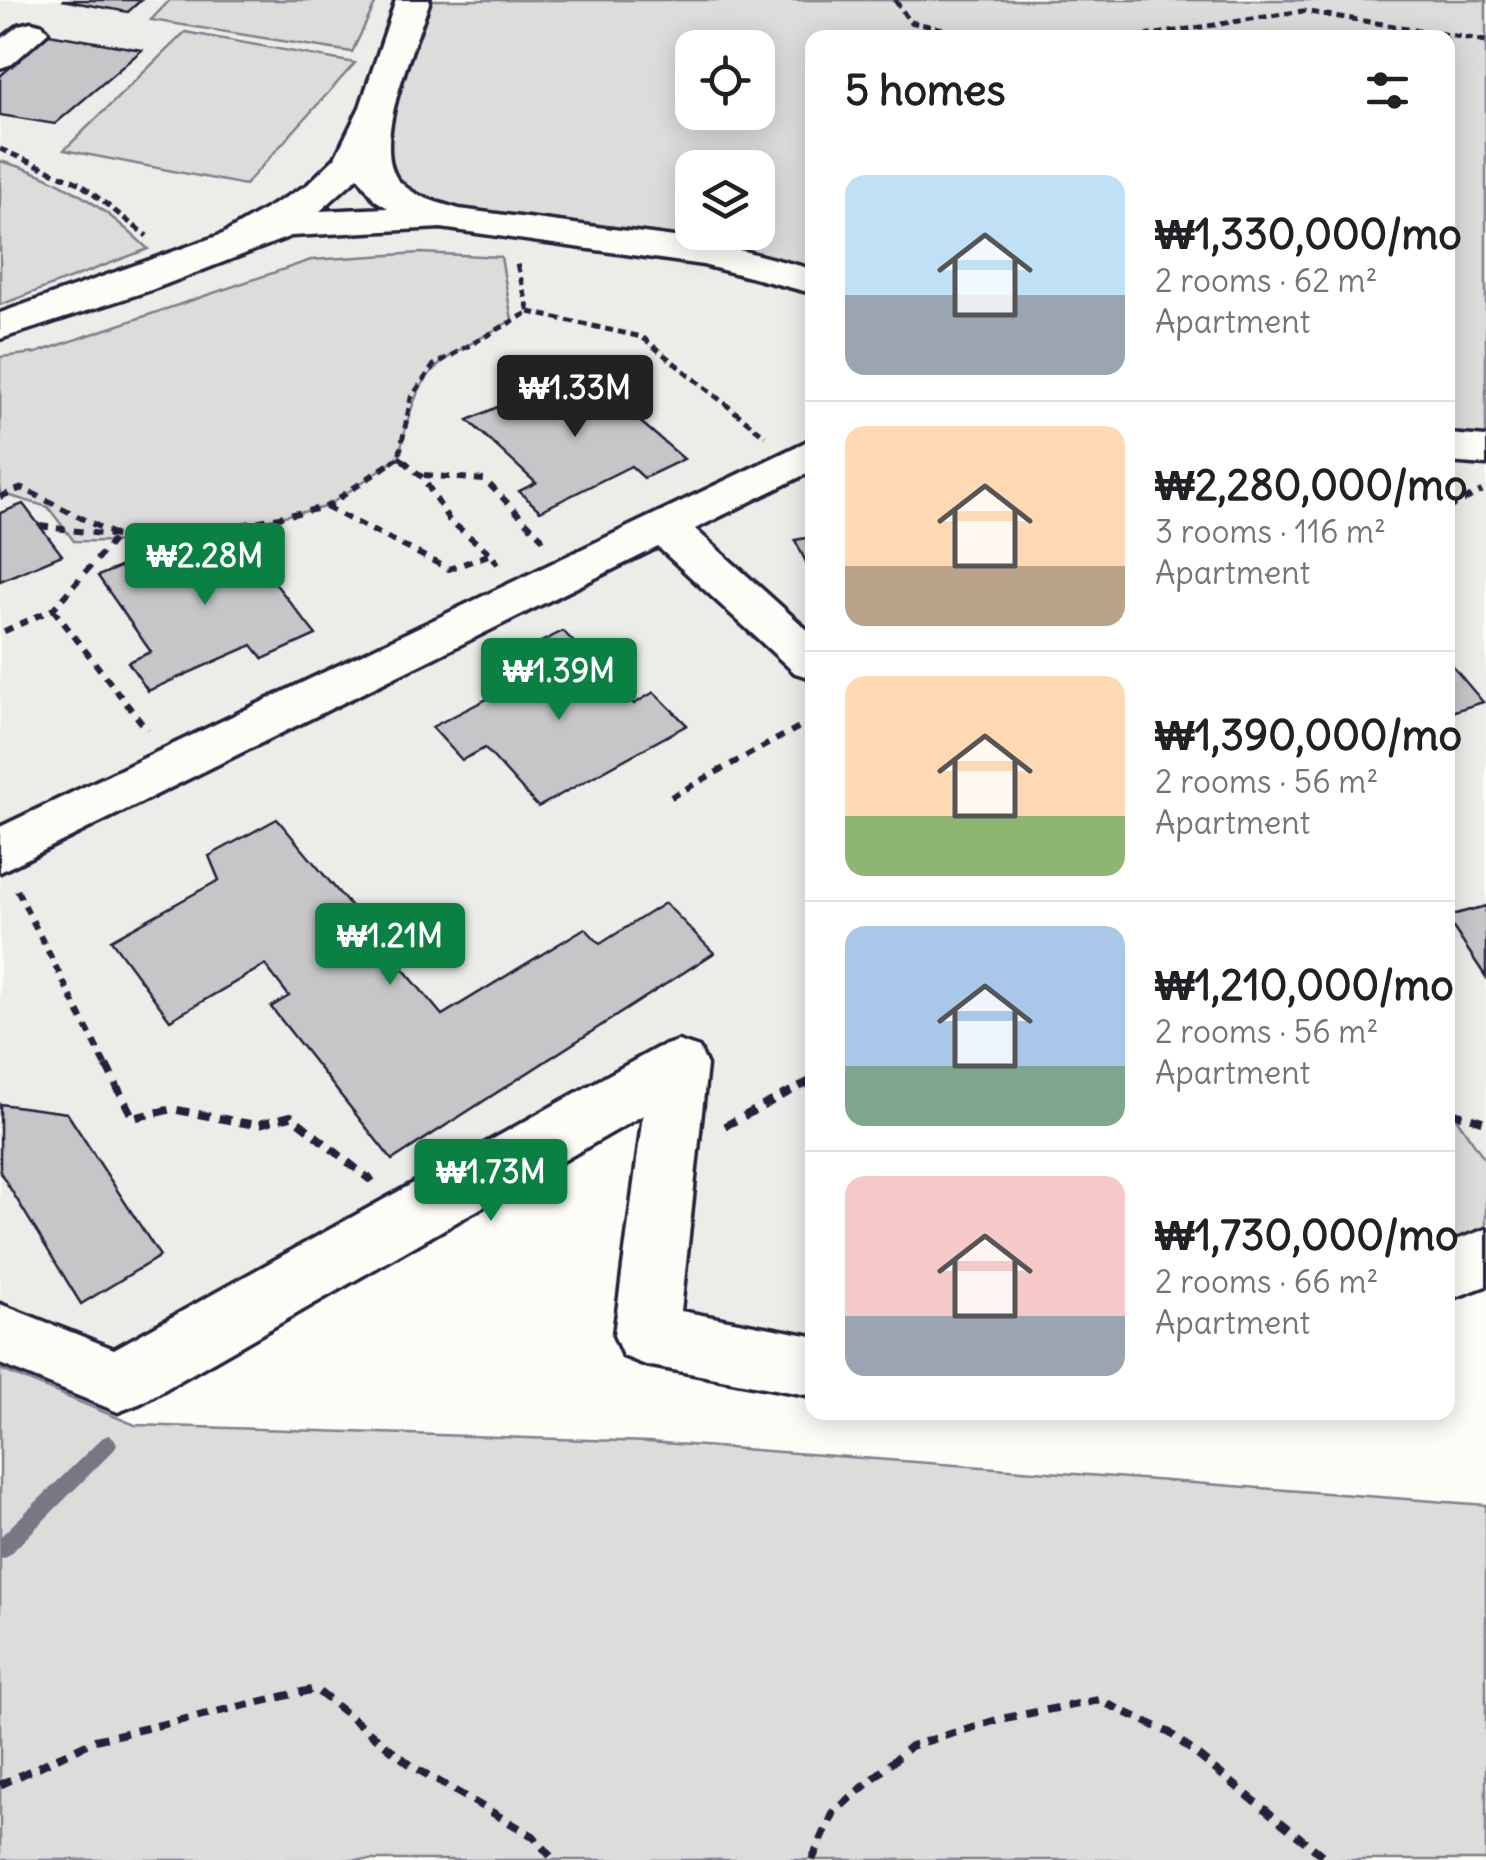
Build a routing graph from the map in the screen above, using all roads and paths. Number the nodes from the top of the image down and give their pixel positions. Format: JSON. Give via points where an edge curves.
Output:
{"nodes":[{"id":1,"x":413,"y":0,"type":"edge"},
{"id":2,"x":895,"y":0,"type":"edge"},
{"id":3,"x":949,"y":30,"type":"edge"},
{"id":4,"x":1180,"y":30,"type":"edge"},
{"id":5,"x":1421,"y":30,"type":"edge"},
{"id":6,"x":31,"y":32,"type":"dead end"},
{"id":7,"x":1455,"y":36,"type":"edge"},
{"id":8,"x":1486,"y":41,"type":"edge"},
{"id":9,"x":0,"y":57,"type":"edge"},
{"id":10,"x":375,"y":105,"type":"junction"},
{"id":11,"x":0,"y":149,"type":"edge"},
{"id":12,"x":308,"y":200,"type":"junction"},
{"id":13,"x":463,"y":222,"type":"junction"},
{"id":14,"x":249,"y":236,"type":"junction"},
{"id":15,"x":177,"y":264,"type":"junction"},
{"id":16,"x":805,"y":279,"type":"edge"},
{"id":17,"x":529,"y":312,"type":"junction"},
{"id":18,"x":0,"y":327,"type":"edge"},
{"id":19,"x":801,"y":443,"type":"edge"},
{"id":20,"x":1455,"y":449,"type":"edge"},
{"id":21,"x":1486,"y":451,"type":"edge"},
{"id":22,"x":399,"y":457,"type":"junction"},
{"id":23,"x":424,"y":474,"type":"junction"},
{"id":24,"x":1486,"y":490,"type":"edge"},
{"id":25,"x":0,"y":497,"type":"edge"},
{"id":26,"x":1455,"y":505,"type":"edge"},
{"id":27,"x":326,"y":507,"type":"junction"},
{"id":28,"x":644,"y":523,"type":"junction"},
{"id":29,"x":40,"y":526,"type":"dead end"},
{"id":30,"x":117,"y":536,"type":"junction"},
{"id":31,"x":499,"y":566,"type":"junction"},
{"id":32,"x":53,"y":609,"type":"junction"},
{"id":33,"x":0,"y":633,"type":"edge"},
{"id":34,"x":805,"y":655,"type":"edge"},
{"id":35,"x":332,"y":676,"type":"junction"},
{"id":36,"x":805,"y":724,"type":"edge"},
{"id":37,"x":160,"y":746,"type":"junction"},
{"id":38,"x":672,"y":797,"type":"dead end"},
{"id":39,"x":0,"y":823,"type":"edge"},
{"id":40,"x":4,"y":862,"type":"edge"},
{"id":41,"x":805,"y":1084,"type":"edge"},
{"id":42,"x":1455,"y":1113,"type":"edge"},
{"id":43,"x":1486,"y":1122,"type":"edge"},
{"id":44,"x":671,"y":1131,"type":"junction"},
{"id":45,"x":385,"y":1170,"type":"dead end"},
{"id":46,"x":1486,"y":1257,"type":"edge"},
{"id":47,"x":1455,"y":1269,"type":"edge"},
{"id":48,"x":0,"y":1334,"type":"edge"},
{"id":49,"x":805,"y":1365,"type":"edge"},
{"id":50,"x":0,"y":1785,"type":"edge"},
{"id":51,"x":554,"y":1860,"type":"edge"},
{"id":52,"x":812,"y":1860,"type":"edge"},
{"id":53,"x":1328,"y":1860,"type":"edge"}],
"edges":[{"from":1,"to":10,"type":"street"},
{"from":2,"to":3,"type":"path","via":[[910,22]]},
{"from":4,"to":5,"type":"path","via":[[1303,10]]},
{"from":6,"to":9,"type":"street"},
{"from":7,"to":8,"type":"path"},
{"from":10,"to":12,"type":"street","via":[[352,161]]},
{"from":10,"to":13,"type":"street","via":[[367,154],[378,181],[400,200]]},
{"from":11,"to":15,"type":"path","via":[[34,159],[106,199]]},
{"from":12,"to":13,"type":"street"},
{"from":12,"to":14,"type":"street"},
{"from":13,"to":14,"type":"street","via":[[410,216],[288,224]]},
{"from":13,"to":16,"type":"street","via":[[704,253]]},
{"from":13,"to":17,"type":"path","via":[[516,259]]},
{"from":14,"to":15,"type":"street"},
{"from":15,"to":18,"type":"street"},
{"from":17,"to":19,"type":"path","via":[[642,337]]},
{"from":17,"to":22,"type":"path","via":[[434,365],[412,398]]},
{"from":19,"to":28,"type":"street"},
{"from":20,"to":21,"type":"street"},
{"from":22,"to":23,"type":"path"},
{"from":22,"to":27,"type":"path"},
{"from":23,"to":28,"type":"path","via":[[486,480],[542,538],[610,505]]},
{"from":23,"to":31,"type":"path","via":[[462,534]]},
{"from":24,"to":26,"type":"path"},
{"from":25,"to":30,"type":"path","via":[[22,488]]},
{"from":27,"to":30,"type":"path","via":[[162,542]]},
{"from":27,"to":31,"type":"path","via":[[449,569]]},
{"from":28,"to":31,"type":"street"},
{"from":28,"to":34,"type":"street"},
{"from":28,"to":35,"type":"street"},
{"from":29,"to":30,"type":"path"},
{"from":30,"to":32,"type":"path"},
{"from":31,"to":35,"type":"street"},
{"from":32,"to":33,"type":"path"},
{"from":32,"to":37,"type":"path"},
{"from":35,"to":37,"type":"street"},
{"from":35,"to":40,"type":"street"},
{"from":36,"to":38,"type":"path"},
{"from":37,"to":39,"type":"street"},
{"from":40,"to":45,"type":"path","via":[[132,1118],[172,1110],[255,1125],[291,1116],[369,1178]]},
{"from":41,"to":44,"type":"path","via":[[725,1126]]},
{"from":42,"to":43,"type":"path"},
{"from":44,"to":48,"type":"street","via":[[678,1065],[118,1381]]},
{"from":44,"to":49,"type":"street","via":[[646,1335]]},
{"from":46,"to":47,"type":"street"},
{"from":50,"to":51,"type":"path","via":[[95,1740],[315,1689],[412,1766],[533,1836]]},
{"from":52,"to":53,"type":"path","via":[[834,1812],[911,1746],[1000,1718],[1099,1700],[1170,1734]]}]}
